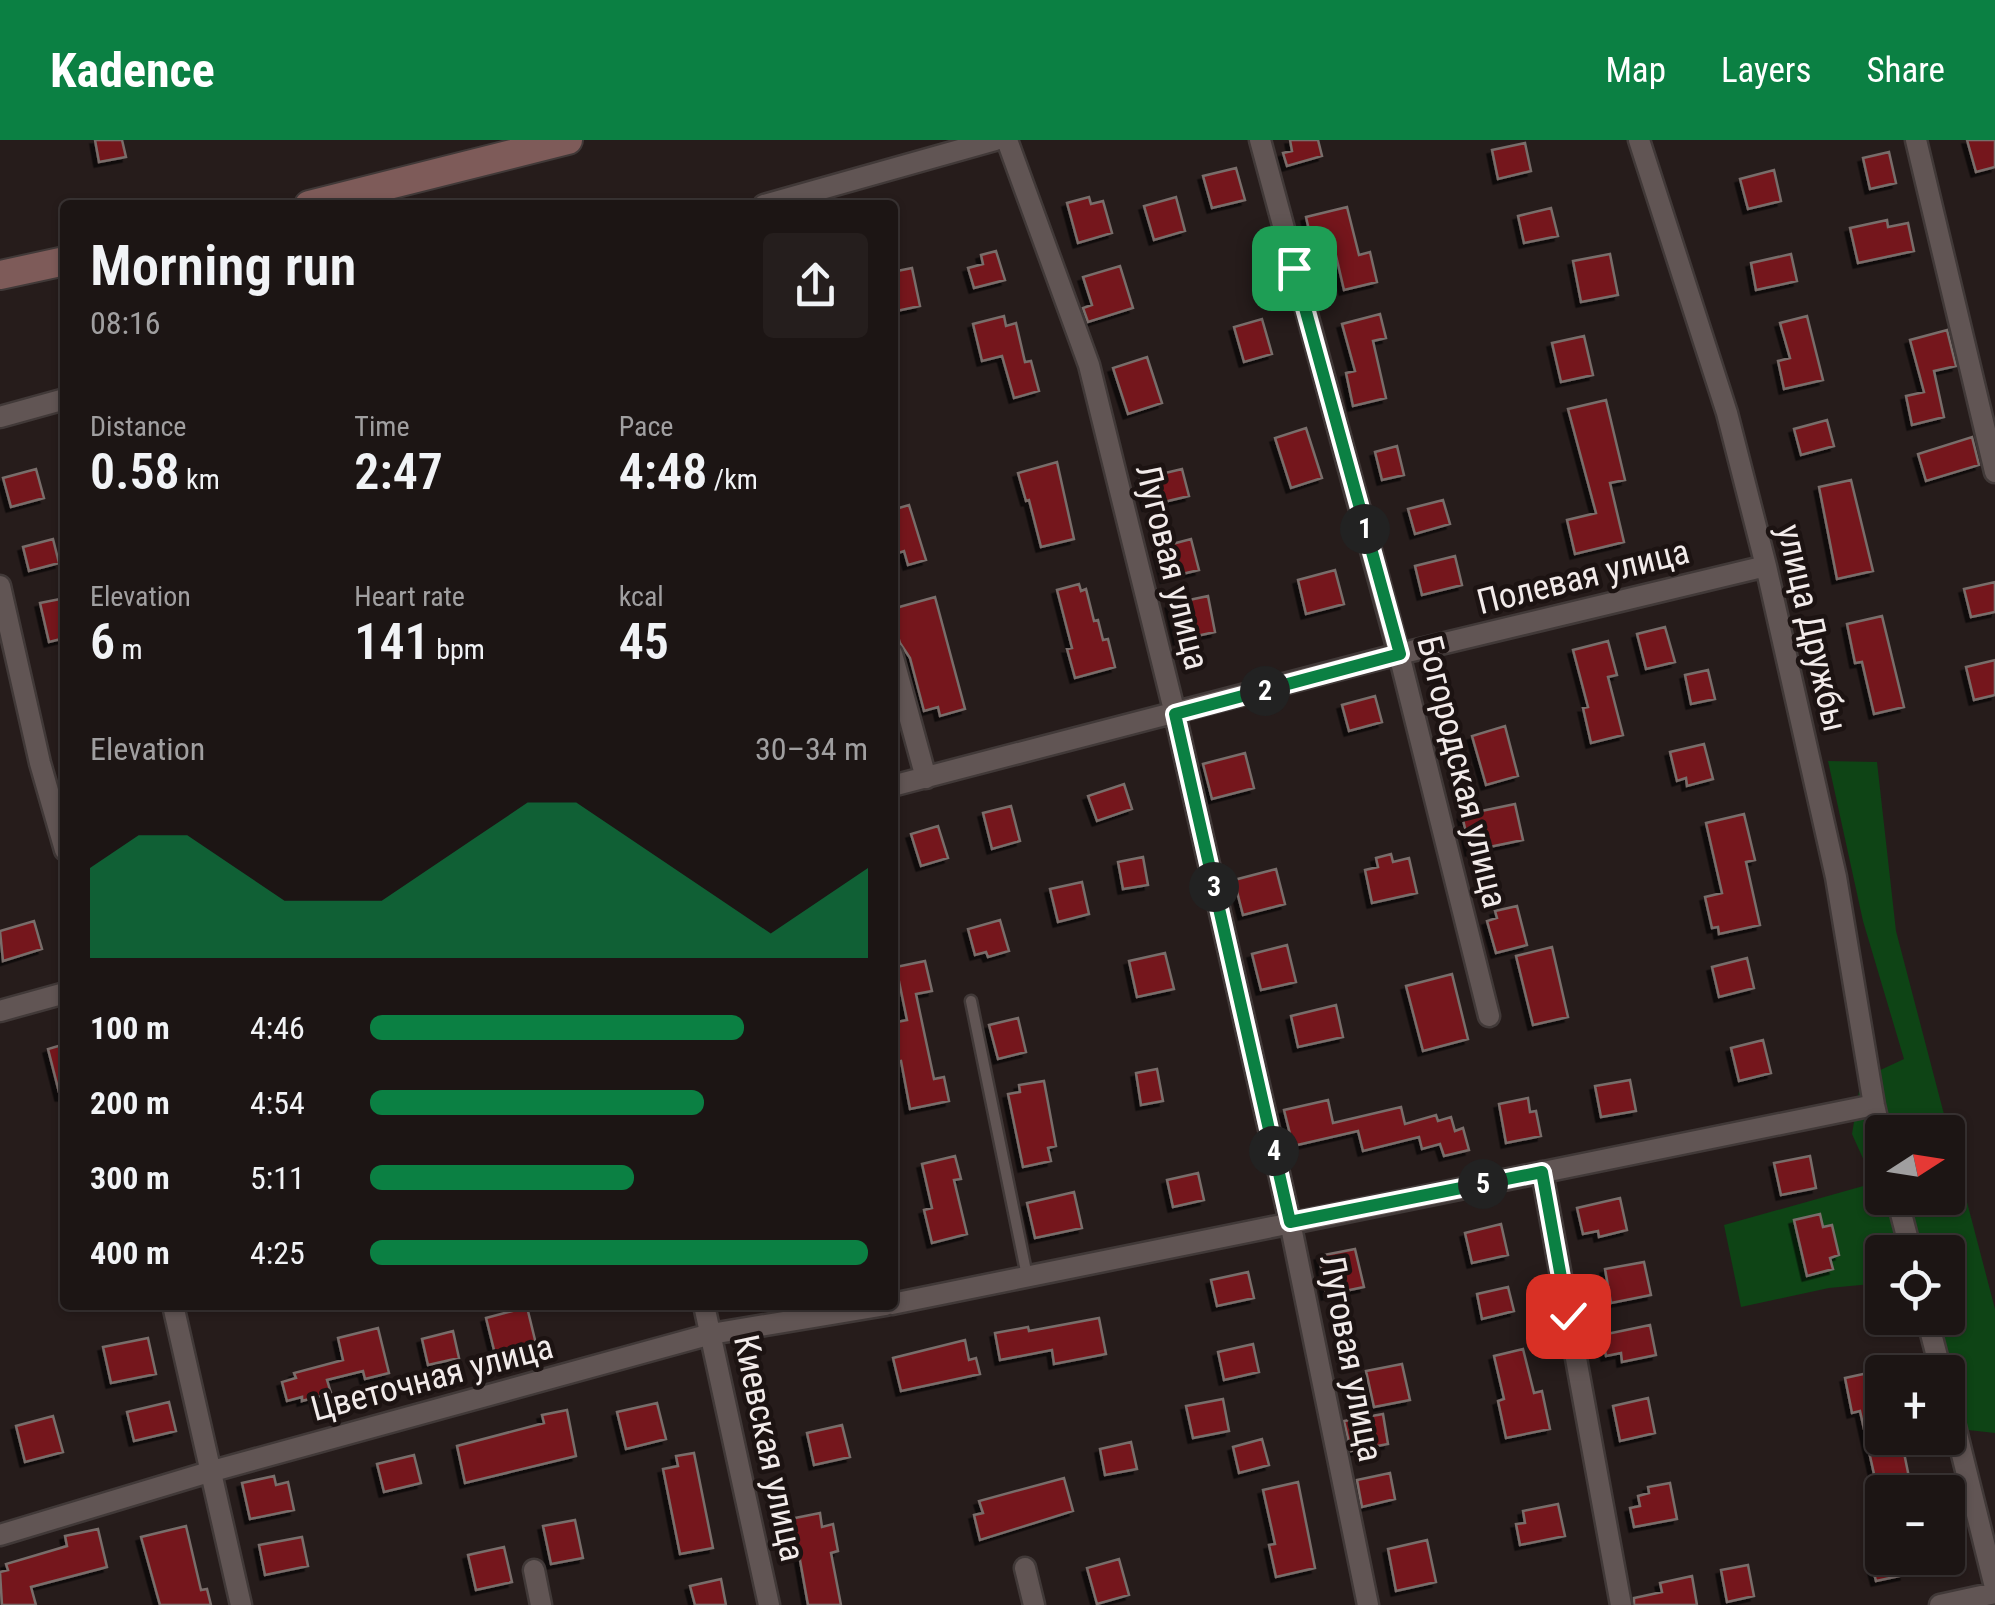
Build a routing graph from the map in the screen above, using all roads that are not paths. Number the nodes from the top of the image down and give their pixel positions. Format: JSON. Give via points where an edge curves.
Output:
{"nodes":[{"id":1,"x":568,"y":140,"type":"edge"},
{"id":2,"x":994,"y":140,"type":"edge"},
{"id":3,"x":1006,"y":140,"type":"edge"},
{"id":4,"x":1260,"y":140,"type":"edge"},
{"id":5,"x":1639,"y":140,"type":"edge"},
{"id":6,"x":1916,"y":140,"type":"edge"},
{"id":7,"x":338,"y":200,"type":"edge"},
{"id":8,"x":782,"y":200,"type":"edge"},
{"id":9,"x":60,"y":261,"type":"edge"},
{"id":10,"x":0,"y":275,"type":"edge"},
{"id":11,"x":60,"y":400,"type":"edge"},
{"id":12,"x":1987,"y":401,"type":"edge"},
{"id":13,"x":0,"y":417,"type":"edge"},
{"id":14,"x":1995,"y":472,"type":"edge"},
{"id":15,"x":1766,"y":566,"type":"junction"},
{"id":16,"x":0,"y":586,"type":"edge"},
{"id":17,"x":1400,"y":654,"type":"junction"},
{"id":18,"x":898,"y":676,"type":"edge"},
{"id":19,"x":1175,"y":714,"type":"junction"},
{"id":20,"x":926,"y":778,"type":"junction"},
{"id":21,"x":898,"y":785,"type":"edge"},
{"id":22,"x":60,"y":833,"type":"edge"},
{"id":23,"x":60,"y":994,"type":"edge"},
{"id":24,"x":971,"y":1001,"type":"dead end"},
{"id":25,"x":0,"y":1011,"type":"edge"},
{"id":26,"x":1489,"y":1016,"type":"dead end"},
{"id":27,"x":1874,"y":1105,"type":"junction"},
{"id":28,"x":1876,"y":1115,"type":"edge"},
{"id":29,"x":1542,"y":1172,"type":"junction"},
{"id":30,"x":1290,"y":1222,"type":"junction"},
{"id":31,"x":1026,"y":1276,"type":"junction"},
{"id":32,"x":898,"y":1302,"type":"edge"},
{"id":33,"x":174,"y":1310,"type":"edge"},
{"id":34,"x":705,"y":1310,"type":"edge"},
{"id":35,"x":853,"y":1310,"type":"edge"},
{"id":36,"x":711,"y":1334,"type":"junction"},
{"id":37,"x":1962,"y":1455,"type":"edge"},
{"id":38,"x":209,"y":1472,"type":"junction"},
{"id":39,"x":0,"y":1535,"type":"edge"},
{"id":40,"x":1025,"y":1568,"type":"dead end"},
{"id":41,"x":534,"y":1570,"type":"dead end"},
{"id":42,"x":1995,"y":1590,"type":"edge"},
{"id":43,"x":241,"y":1605,"type":"edge"},
{"id":44,"x":541,"y":1605,"type":"edge"},
{"id":45,"x":769,"y":1605,"type":"edge"},
{"id":46,"x":1034,"y":1605,"type":"edge"},
{"id":47,"x":1368,"y":1605,"type":"edge"},
{"id":48,"x":1621,"y":1605,"type":"edge"},
{"id":49,"x":1940,"y":1605,"type":"edge"}],
"edges":[{"from":1,"to":7,"type":"main road"},
{"from":2,"to":8,"type":"street"},
{"from":3,"to":19,"type":"street","name":"Луговая улица","via":[[1089,366]]},
{"from":4,"to":17,"type":"street","name":"Богородская улица"},
{"from":5,"to":15,"type":"street","name":"улица Дружбы","via":[[1727,413]]},
{"from":6,"to":12,"type":"street"},
{"from":9,"to":10,"type":"main road"},
{"from":11,"to":13,"type":"street"},
{"from":12,"to":14,"type":"street"},
{"from":15,"to":17,"type":"street","name":"Полевая улица"},
{"from":15,"to":27,"type":"street","name":"улица Дружбы","via":[[1836,877]]},
{"from":16,"to":22,"type":"street"},
{"from":17,"to":19,"type":"street","name":"Полевая улица"},
{"from":17,"to":26,"type":"street","name":"Богородская улица"},
{"from":18,"to":20,"type":"street"},
{"from":19,"to":20,"type":"street","name":"Полевая улица"},
{"from":19,"to":30,"type":"street","name":"Луговая улица"},
{"from":20,"to":21,"type":"street","name":"Полевая улица"},
{"from":23,"to":25,"type":"street"},
{"from":24,"to":31,"type":"lane"},
{"from":27,"to":28,"type":"street","name":"улица Дружбы"},
{"from":27,"to":29,"type":"street","name":"Цветочная улица"},
{"from":29,"to":30,"type":"street","name":"Цветочная улица"},
{"from":29,"to":48,"type":"street"},
{"from":30,"to":31,"type":"street","name":"Цветочная улица"},
{"from":30,"to":47,"type":"street","name":"Луговая улица"},
{"from":31,"to":32,"type":"street","name":"Цветочная улица"},
{"from":33,"to":38,"type":"street"},
{"from":34,"to":36,"type":"street","name":"Киевская улица"},
{"from":35,"to":36,"type":"street","name":"Цветочная улица"},
{"from":36,"to":38,"type":"street","name":"Цветочная улица"},
{"from":36,"to":45,"type":"street","name":"Киевская улица"},
{"from":37,"to":42,"type":"street"},
{"from":38,"to":39,"type":"street","name":"Цветочная улица"},
{"from":38,"to":43,"type":"street"},
{"from":40,"to":46,"type":"street"},
{"from":41,"to":44,"type":"street"},
{"from":42,"to":49,"type":"street"}]}
